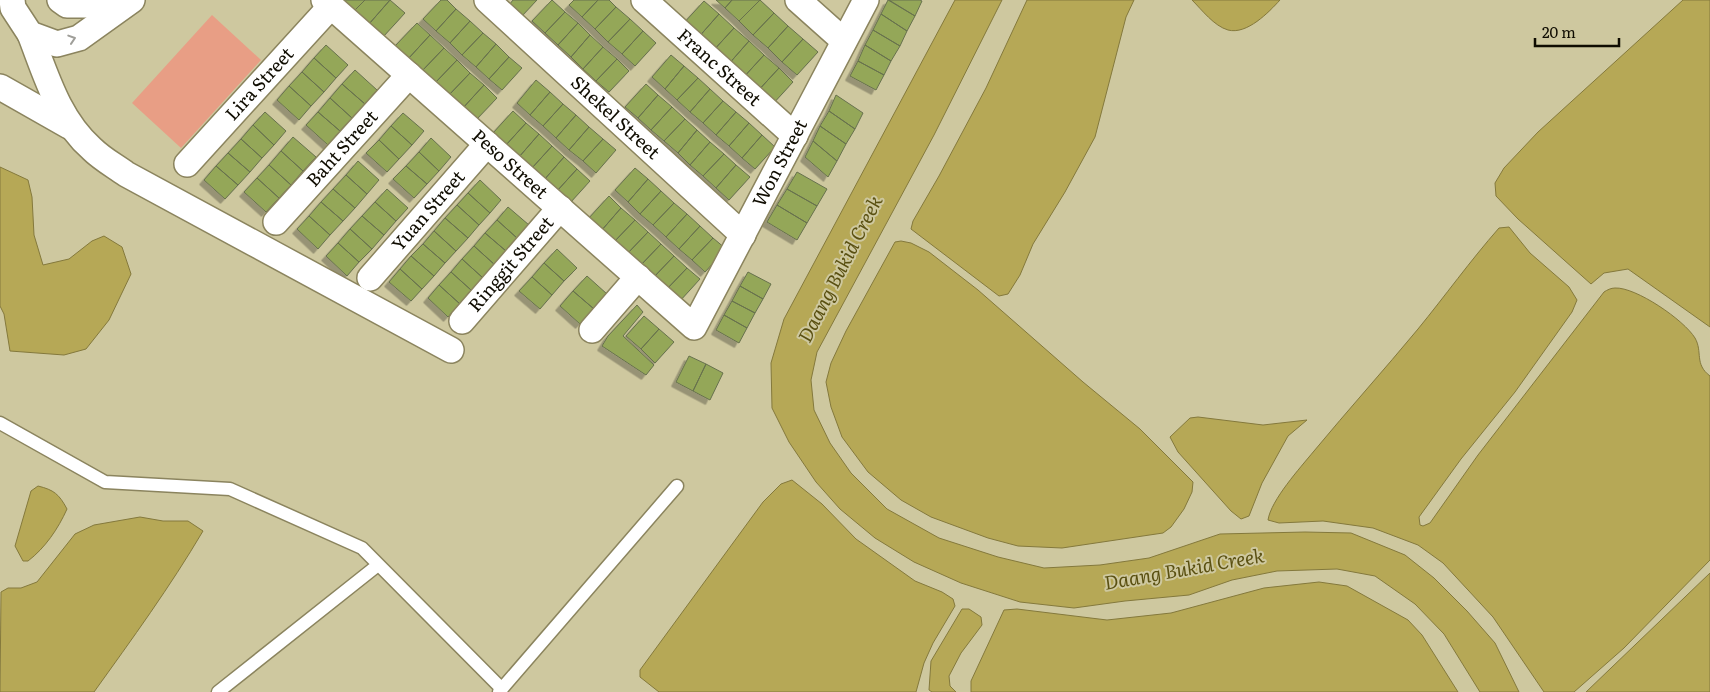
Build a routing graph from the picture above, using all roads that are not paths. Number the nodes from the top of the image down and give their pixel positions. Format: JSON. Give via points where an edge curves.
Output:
{"nodes":[{"id":1,"x":12,"y":0,"type":"edge"},
{"id":2,"x":60,"y":0,"type":"edge"},
{"id":3,"x":486,"y":0,"type":"edge"},
{"id":4,"x":644,"y":0,"type":"edge"},
{"id":5,"x":798,"y":0,"type":"edge"},
{"id":6,"x":866,"y":0,"type":"edge"},
{"id":7,"x":128,"y":2,"type":"edge"},
{"id":8,"x":327,"y":3,"type":"edge"},
{"id":9,"x":30,"y":34,"type":"junction"},
{"id":10,"x":844,"y":41,"type":"junction"},
{"id":11,"x":409,"y":75,"type":"junction"},
{"id":12,"x":0,"y":87,"type":"edge"},
{"id":13,"x":71,"y":127,"type":"junction"},
{"id":14,"x":795,"y":136,"type":"junction"},
{"id":15,"x":487,"y":144,"type":"junction"},
{"id":16,"x":187,"y":164,"type":"dead end"},
{"id":17,"x":560,"y":208,"type":"junction"},
{"id":18,"x":276,"y":222,"type":"dead end"},
{"id":19,"x":743,"y":235,"type":"junction"},
{"id":20,"x":638,"y":277,"type":"junction"},
{"id":21,"x":370,"y":278,"type":"dead end"},
{"id":22,"x":462,"y":320,"type":"dead end"},
{"id":23,"x":694,"y":327,"type":"joint"},
{"id":24,"x":592,"y":330,"type":"dead end"},
{"id":25,"x":451,"y":350,"type":"dead end"},
{"id":26,"x":0,"y":422,"type":"edge"},
{"id":27,"x":677,"y":486,"type":"dead end"},
{"id":28,"x":378,"y":565,"type":"junction"},
{"id":29,"x":500,"y":690,"type":"edge"},
{"id":30,"x":218,"y":692,"type":"edge"}],
"edges":[{"from":1,"to":9,"type":"street","via":[[13,8]]},
{"from":2,"to":7,"type":"street","via":[[68,5]]},
{"from":3,"to":19,"type":"street","name":"Shekel Street"},
{"from":4,"to":14,"type":"street","name":"Franc Street"},
{"from":5,"to":10,"type":"street"},
{"from":6,"to":10,"type":"street","name":"Won Street"},
{"from":9,"to":7,"type":"street","one_way":true,"via":[[57,44],[79,38]]},
{"from":8,"to":11,"type":"street","name":"Peso Street"},
{"from":8,"to":16,"type":"street","name":"Lira Street"},
{"from":9,"to":13,"type":"street","via":[[57,104]]},
{"from":10,"to":14,"type":"street","name":"Won Street"},
{"from":11,"to":15,"type":"street","name":"Peso Street"},
{"from":11,"to":18,"type":"street","name":"Baht Street"},
{"from":12,"to":13,"type":"street"},
{"from":13,"to":25,"type":"street","via":[[92,149],[126,174]]},
{"from":14,"to":19,"type":"street","name":"Won Street"},
{"from":15,"to":17,"type":"street","name":"Peso Street"},
{"from":15,"to":21,"type":"street","name":"Yuan Street"},
{"from":17,"to":20,"type":"street","name":"Peso Street"},
{"from":17,"to":22,"type":"street","name":"Ringgit Street"},
{"from":19,"to":23,"type":"street","name":"Won Street"},
{"from":20,"to":23,"type":"street","name":"Peso Street"},
{"from":20,"to":24,"type":"street"},
{"from":26,"to":28,"type":"lane","via":[[105,482],[230,489],[362,548]]},
{"from":27,"to":29,"type":"lane"},
{"from":28,"to":29,"type":"lane"},
{"from":28,"to":30,"type":"lane"}]}
